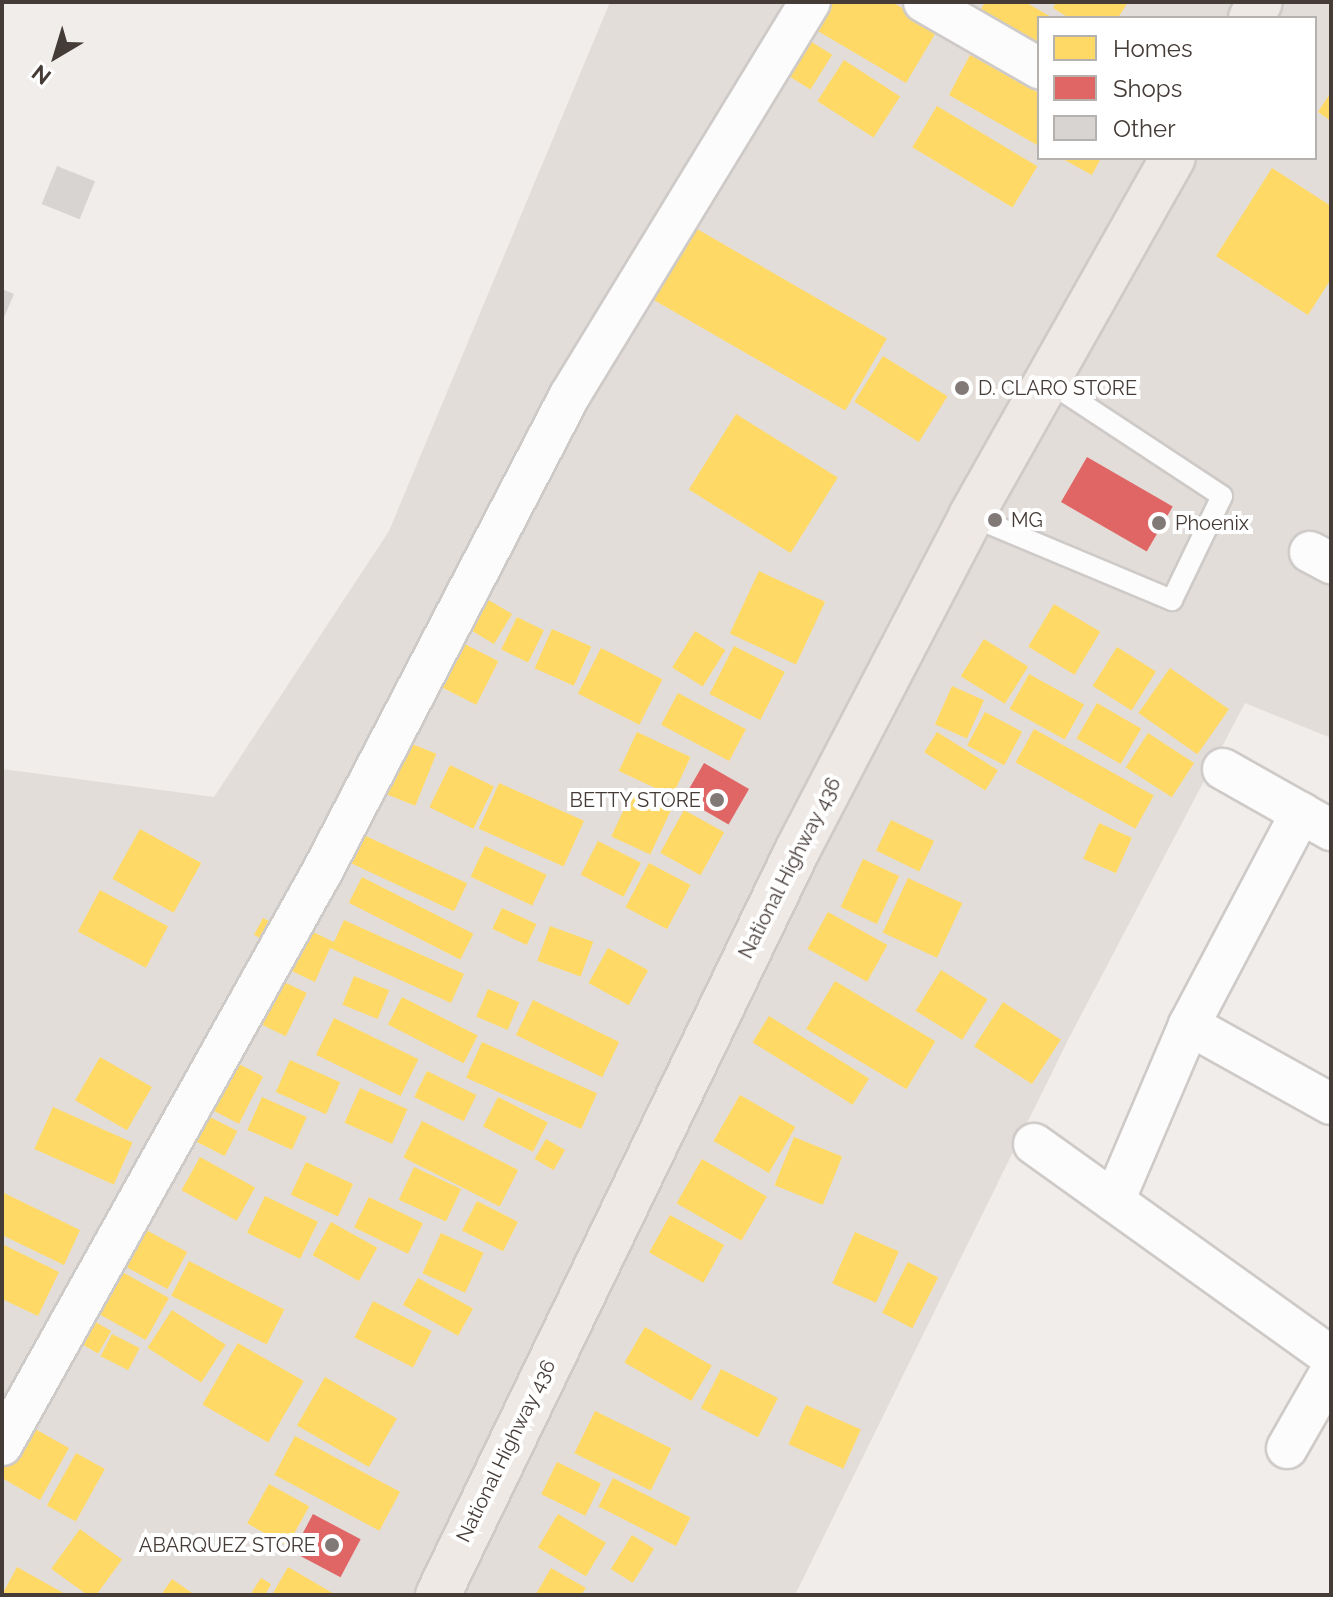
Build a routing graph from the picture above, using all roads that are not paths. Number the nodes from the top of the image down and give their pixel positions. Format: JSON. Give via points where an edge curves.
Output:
{"nodes":[{"id":1,"x":810,"y":2,"type":"edge"},
{"id":2,"x":924,"y":2,"type":"edge"},
{"id":3,"x":1037,"y":67,"type":"edge"},
{"id":4,"x":1172,"y":160,"type":"edge"},
{"id":5,"x":1049,"y":382,"type":"junction"},
{"id":6,"x":971,"y":516,"type":"junction"},
{"id":7,"x":1223,"y":769,"type":"dead end"},
{"id":8,"x":1316,"y":822,"type":"edge"},
{"id":9,"x":1189,"y":1025,"type":"junction"},
{"id":10,"x":1331,"y":1104,"type":"edge"},
{"id":11,"x":1034,"y":1144,"type":"dead end"},
{"id":12,"x":1114,"y":1201,"type":"junction"},
{"id":13,"x":1331,"y":1357,"type":"edge"},
{"id":14,"x":1331,"y":1371,"type":"edge"},
{"id":15,"x":2,"y":1445,"type":"edge"},
{"id":16,"x":1287,"y":1448,"type":"dead end"},
{"id":17,"x":438,"y":1595,"type":"edge"}],
"edges":[{"from":1,"to":15,"type":"street","via":[[570,395],[323,870]]},
{"from":2,"to":3,"type":"street"},
{"from":4,"to":5,"type":"main road","name":"National Highway 436"},
{"from":5,"to":6,"type":"main road","name":"National Highway 436"},
{"from":5,"to":6,"type":"lane","via":[[1222,496],[1172,600]]},
{"from":6,"to":17,"type":"main road","name":"National Highway 436","via":[[798,849]]},
{"from":7,"to":8,"type":"street"},
{"from":8,"to":9,"type":"street"},
{"from":9,"to":10,"type":"street"},
{"from":9,"to":12,"type":"street"},
{"from":11,"to":12,"type":"street"},
{"from":12,"to":13,"type":"street"},
{"from":14,"to":16,"type":"street"}]}
